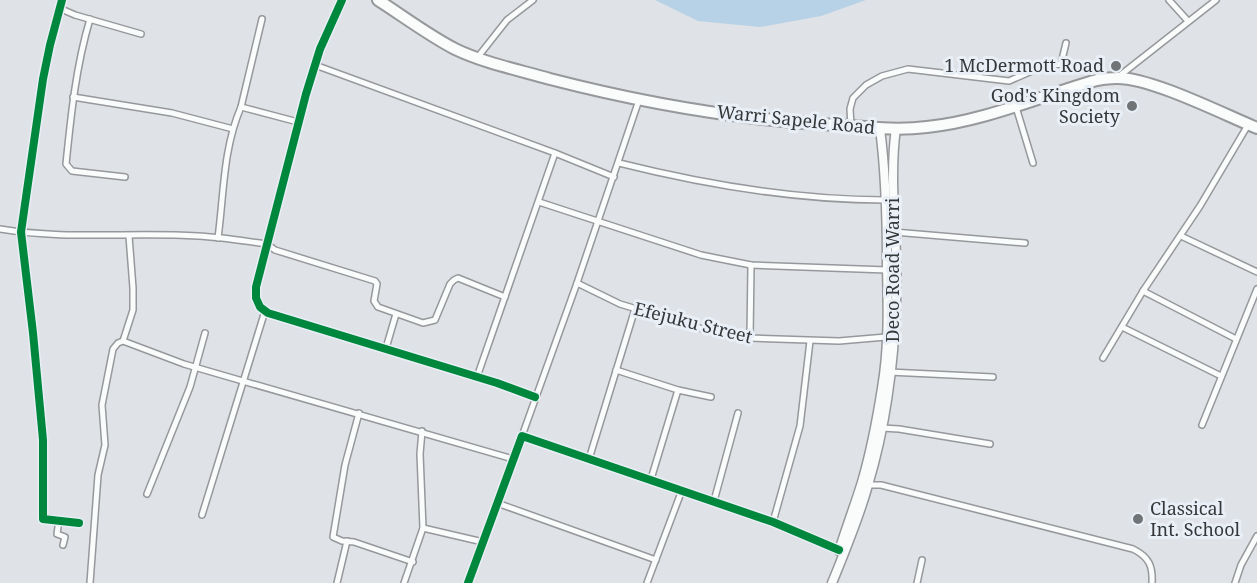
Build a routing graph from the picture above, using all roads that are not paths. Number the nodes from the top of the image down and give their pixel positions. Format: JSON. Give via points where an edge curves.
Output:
{"nodes":[{"id":1,"x":62,"y":0,"type":"edge"},
{"id":2,"x":342,"y":0,"type":"edge"},
{"id":3,"x":378,"y":0,"type":"edge"},
{"id":4,"x":533,"y":0,"type":"edge"},
{"id":5,"x":1169,"y":0,"type":"edge"},
{"id":6,"x":1216,"y":0,"type":"edge"},
{"id":7,"x":59,"y":8,"type":"junction"},
{"id":8,"x":90,"y":19,"type":"junction"},
{"id":9,"x":262,"y":19,"type":"dead end"},
{"id":10,"x":1188,"y":21,"type":"junction"},
{"id":11,"x":141,"y":34,"type":"dead end"},
{"id":12,"x":1066,"y":43,"type":"dead end"},
{"id":13,"x":477,"y":58,"type":"junction"},
{"id":14,"x":315,"y":65,"type":"junction"},
{"id":15,"x":1117,"y":78,"type":"junction"},
{"id":16,"x":73,"y":97,"type":"junction"},
{"id":17,"x":639,"y":100,"type":"junction"},
{"id":18,"x":1015,"y":106,"type":"junction"},
{"id":19,"x":241,"y":107,"type":"junction"},
{"id":20,"x":298,"y":122,"type":"junction"},
{"id":21,"x":851,"y":126,"type":"junction"},
{"id":22,"x":1253,"y":126,"type":"edge"},
{"id":23,"x":896,"y":128,"type":"junction"},
{"id":24,"x":233,"y":129,"type":"junction"},
{"id":25,"x":880,"y":129,"type":"junction"},
{"id":26,"x":555,"y":153,"type":"junction"},
{"id":27,"x":1033,"y":162,"type":"dead end"},
{"id":28,"x":619,"y":163,"type":"junction"},
{"id":29,"x":125,"y":177,"type":"dead end"},
{"id":30,"x":614,"y":177,"type":"junction"},
{"id":31,"x":885,"y":200,"type":"junction"},
{"id":32,"x":538,"y":202,"type":"junction"},
{"id":33,"x":598,"y":221,"type":"junction"},
{"id":34,"x":0,"y":229,"type":"edge"},
{"id":35,"x":21,"y":232,"type":"junction"},
{"id":36,"x":894,"y":232,"type":"junction"},
{"id":37,"x":129,"y":236,"type":"junction"},
{"id":38,"x":1181,"y":236,"type":"junction"},
{"id":39,"x":218,"y":238,"type":"junction"},
{"id":40,"x":1025,"y":243,"type":"dead end"},
{"id":41,"x":267,"y":244,"type":"junction"},
{"id":42,"x":751,"y":265,"type":"junction"},
{"id":43,"x":887,"y":270,"type":"junction"},
{"id":44,"x":1257,"y":272,"type":"edge"},
{"id":45,"x":577,"y":283,"type":"junction"},
{"id":46,"x":1257,"y":289,"type":"edge"},
{"id":47,"x":1143,"y":291,"type":"junction"},
{"id":48,"x":505,"y":297,"type":"junction"},
{"id":49,"x":635,"y":309,"type":"junction"},
{"id":50,"x":265,"y":311,"type":"junction"},
{"id":51,"x":396,"y":314,"type":"junction"},
{"id":52,"x":1122,"y":327,"type":"junction"},
{"id":53,"x":204,"y":333,"type":"dead end"},
{"id":54,"x":750,"y":338,"type":"junction"},
{"id":55,"x":886,"y":338,"type":"junction"},
{"id":56,"x":1236,"y":339,"type":"junction"},
{"id":57,"x":123,"y":341,"type":"junction"},
{"id":58,"x":810,"y":341,"type":"junction"},
{"id":59,"x":386,"y":348,"type":"junction"},
{"id":60,"x":1103,"y":358,"type":"dead end"},
{"id":61,"x":196,"y":367,"type":"junction"},
{"id":62,"x":616,"y":370,"type":"junction"},
{"id":63,"x":888,"y":371,"type":"junction"},
{"id":64,"x":1221,"y":376,"type":"junction"},
{"id":65,"x":477,"y":377,"type":"junction"},
{"id":66,"x":993,"y":377,"type":"dead end"},
{"id":67,"x":243,"y":380,"type":"junction"},
{"id":68,"x":678,"y":390,"type":"junction"},
{"id":69,"x":535,"y":397,"type":"junction"},
{"id":70,"x":711,"y":397,"type":"dead end"},
{"id":71,"x":738,"y":413,"type":"dead end"},
{"id":72,"x":359,"y":414,"type":"junction"},
{"id":73,"x":1202,"y":425,"type":"dead end"},
{"id":74,"x":882,"y":428,"type":"junction"},
{"id":75,"x":422,"y":431,"type":"junction"},
{"id":76,"x":522,"y":436,"type":"junction"},
{"id":77,"x":990,"y":444,"type":"dead end"},
{"id":78,"x":513,"y":459,"type":"junction"},
{"id":79,"x":589,"y":459,"type":"junction"},
{"id":80,"x":651,"y":479,"type":"junction"},
{"id":81,"x":868,"y":485,"type":"junction"},
{"id":82,"x":682,"y":489,"type":"junction"},
{"id":83,"x":147,"y":494,"type":"dead end"},
{"id":84,"x":714,"y":501,"type":"junction"},
{"id":85,"x":497,"y":502,"type":"junction"},
{"id":86,"x":202,"y":515,"type":"dead end"},
{"id":87,"x":59,"y":520,"type":"junction"},
{"id":88,"x":773,"y":522,"type":"junction"},
{"id":89,"x":79,"y":523,"type":"dead end"},
{"id":90,"x":423,"y":528,"type":"junction"},
{"id":91,"x":1257,"y":536,"type":"edge"},
{"id":92,"x":347,"y":541,"type":"junction"},
{"id":93,"x":483,"y":542,"type":"junction"},
{"id":94,"x":63,"y":545,"type":"dead end"},
{"id":95,"x":1255,"y":545,"type":"edge"},
{"id":96,"x":839,"y":550,"type":"junction"},
{"id":97,"x":656,"y":560,"type":"junction"},
{"id":98,"x":922,"y":560,"type":"dead end"},
{"id":99,"x":413,"y":562,"type":"junction"},
{"id":100,"x":90,"y":583,"type":"edge"},
{"id":101,"x":337,"y":583,"type":"edge"},
{"id":102,"x":404,"y":583,"type":"edge"},
{"id":103,"x":469,"y":583,"type":"edge"},
{"id":104,"x":647,"y":583,"type":"edge"},
{"id":105,"x":826,"y":583,"type":"edge"},
{"id":106,"x":832,"y":583,"type":"edge"},
{"id":107,"x":917,"y":583,"type":"edge"},
{"id":108,"x":1152,"y":583,"type":"edge"},
{"id":109,"x":1235,"y":583,"type":"edge"}],
"edges":[{"from":1,"to":7,"type":"street"},
{"from":2,"to":14,"type":"street"},
{"from":3,"to":13,"type":"highway","name":"Warri Sapele Road"},
{"from":4,"to":13,"type":"street","via":[[507,20]]},
{"from":5,"to":10,"type":"street"},
{"from":6,"to":10,"type":"street"},
{"from":7,"to":8,"type":"street"},
{"from":7,"to":35,"type":"street","via":[[39,102]]},
{"from":8,"to":11,"type":"street"},
{"from":8,"to":16,"type":"street"},
{"from":9,"to":19,"type":"street"},
{"from":10,"to":15,"type":"street"},
{"from":12,"to":21,"type":"street","via":[[1061,64],[1041,67],[1009,81],[908,69],[882,76],[853,98]]},
{"from":13,"to":17,"type":"highway","name":"Warri Sapele Road"},
{"from":14,"to":20,"type":"street"},
{"from":14,"to":26,"type":"street"},
{"from":15,"to":18,"type":"highway","name":"Warri Sapele Road","via":[[1097,80]]},
{"from":15,"to":22,"type":"highway","name":"Warri Sapele Road","via":[[1172,93]]},
{"from":16,"to":24,"type":"street","via":[[172,113]]},
{"from":16,"to":29,"type":"street","via":[[68,168]]},
{"from":17,"to":21,"type":"highway","name":"Warri Sapele Road","via":[[811,125]]},
{"from":17,"to":28,"type":"street"},
{"from":18,"to":23,"type":"highway","name":"Warri Sapele Road","via":[[956,123]]},
{"from":18,"to":27,"type":"street"},
{"from":19,"to":20,"type":"street"},
{"from":19,"to":24,"type":"street"},
{"from":20,"to":41,"type":"street"},
{"from":21,"to":25,"type":"highway","name":"Warri Sapele Road"},
{"from":22,"to":38,"type":"street"},
{"from":23,"to":25,"type":"highway","name":"Warri Sapele Road"},
{"from":23,"to":36,"type":"main road","name":"Deco Road Warri","via":[[892,161]]},
{"from":24,"to":39,"type":"street","via":[[224,171]]},
{"from":25,"to":31,"type":"main road","name":"Deco Road Warri"},
{"from":26,"to":30,"type":"street"},
{"from":26,"to":32,"type":"street"},
{"from":28,"to":30,"type":"street"},
{"from":28,"to":31,"type":"street","via":[[739,189]]},
{"from":30,"to":33,"type":"street"},
{"from":31,"to":43,"type":"main road","name":"Deco Road Warri"},
{"from":32,"to":33,"type":"street"},
{"from":32,"to":48,"type":"street"},
{"from":33,"to":42,"type":"street","via":[[701,255]]},
{"from":33,"to":45,"type":"street"},
{"from":34,"to":35,"type":"street"},
{"from":35,"to":37,"type":"street"},
{"from":35,"to":87,"type":"street","via":[[43,440],[43,519]]},
{"from":36,"to":40,"type":"street"},
{"from":36,"to":63,"type":"main road","name":"Deco Road Warri","via":[[896,300]]},
{"from":37,"to":39,"type":"street"},
{"from":37,"to":57,"type":"street","via":[[133,310]]},
{"from":38,"to":44,"type":"street"},
{"from":38,"to":47,"type":"street"},
{"from":39,"to":41,"type":"street"},
{"from":41,"to":50,"type":"street","via":[[256,287],[256,298]]},
{"from":41,"to":51,"type":"street","via":[[275,250],[375,281],[374,301],[378,307]]},
{"from":42,"to":43,"type":"street"},
{"from":42,"to":54,"type":"street"},
{"from":43,"to":55,"type":"main road","name":"Deco Road Warri"},
{"from":45,"to":49,"type":"street","name":"Efejuku Street"},
{"from":45,"to":69,"type":"street"},
{"from":46,"to":56,"type":"street"},
{"from":47,"to":52,"type":"street"},
{"from":47,"to":56,"type":"street"},
{"from":48,"to":51,"type":"street","via":[[458,278],[450,284],[435,320],[423,323]]},
{"from":48,"to":65,"type":"street"},
{"from":49,"to":54,"type":"street","name":"Efejuku Street","via":[[706,330]]},
{"from":49,"to":62,"type":"street"},
{"from":50,"to":59,"type":"street"},
{"from":50,"to":67,"type":"street"},
{"from":51,"to":59,"type":"street"},
{"from":52,"to":60,"type":"street"},
{"from":52,"to":64,"type":"street"},
{"from":53,"to":61,"type":"street"},
{"from":54,"to":58,"type":"street","name":"Efejuku Street"},
{"from":55,"to":58,"type":"street","name":"Efejuku Street"},
{"from":55,"to":63,"type":"main road","name":"Deco Road Warri"},
{"from":56,"to":64,"type":"street"},
{"from":57,"to":61,"type":"street"},
{"from":57,"to":100,"type":"street","via":[[113,349],[102,405],[105,445],[98,475]]},
{"from":58,"to":88,"type":"street","via":[[801,426]]},
{"from":59,"to":65,"type":"street"},
{"from":61,"to":67,"type":"street"},
{"from":61,"to":83,"type":"street"},
{"from":62,"to":68,"type":"street"},
{"from":62,"to":79,"type":"street"},
{"from":63,"to":66,"type":"street"},
{"from":63,"to":74,"type":"main road","name":"Deco Road Warri"},
{"from":63,"to":96,"type":"main road","name":"Deco Road Warri","via":[[862,483]]},
{"from":64,"to":73,"type":"street"},
{"from":65,"to":69,"type":"street"},
{"from":67,"to":72,"type":"street"},
{"from":67,"to":86,"type":"street"},
{"from":68,"to":70,"type":"street"},
{"from":68,"to":80,"type":"street"},
{"from":69,"to":76,"type":"street"},
{"from":71,"to":84,"type":"street"},
{"from":72,"to":75,"type":"street"},
{"from":72,"to":92,"type":"street","via":[[332,532],[335,539]]},
{"from":74,"to":77,"type":"street"},
{"from":74,"to":81,"type":"main road","name":"Deco Road Warri"},
{"from":75,"to":78,"type":"street"},
{"from":75,"to":90,"type":"street"},
{"from":76,"to":78,"type":"street"},
{"from":76,"to":79,"type":"street"},
{"from":78,"to":85,"type":"street"},
{"from":79,"to":80,"type":"street"},
{"from":80,"to":82,"type":"street"},
{"from":81,"to":106,"type":"main road","name":"Deco Road Warri"},
{"from":81,"to":108,"type":"street","via":[[1133,549],[1148,558]]},
{"from":82,"to":84,"type":"street"},
{"from":82,"to":97,"type":"street"},
{"from":84,"to":88,"type":"street"},
{"from":85,"to":93,"type":"street"},
{"from":85,"to":97,"type":"street"},
{"from":87,"to":89,"type":"street"},
{"from":87,"to":94,"type":"street","via":[[57,534],[65,537]]},
{"from":88,"to":96,"type":"street"},
{"from":90,"to":93,"type":"street"},
{"from":90,"to":99,"type":"street"},
{"from":91,"to":95,"type":"street"},
{"from":92,"to":99,"type":"street"},
{"from":92,"to":101,"type":"street"},
{"from":93,"to":103,"type":"street"},
{"from":95,"to":109,"type":"street","via":[[1241,565]]},
{"from":96,"to":105,"type":"main road","name":"Deco Road Warri"},
{"from":97,"to":104,"type":"street"},
{"from":98,"to":107,"type":"street"},
{"from":99,"to":102,"type":"street"}]}
